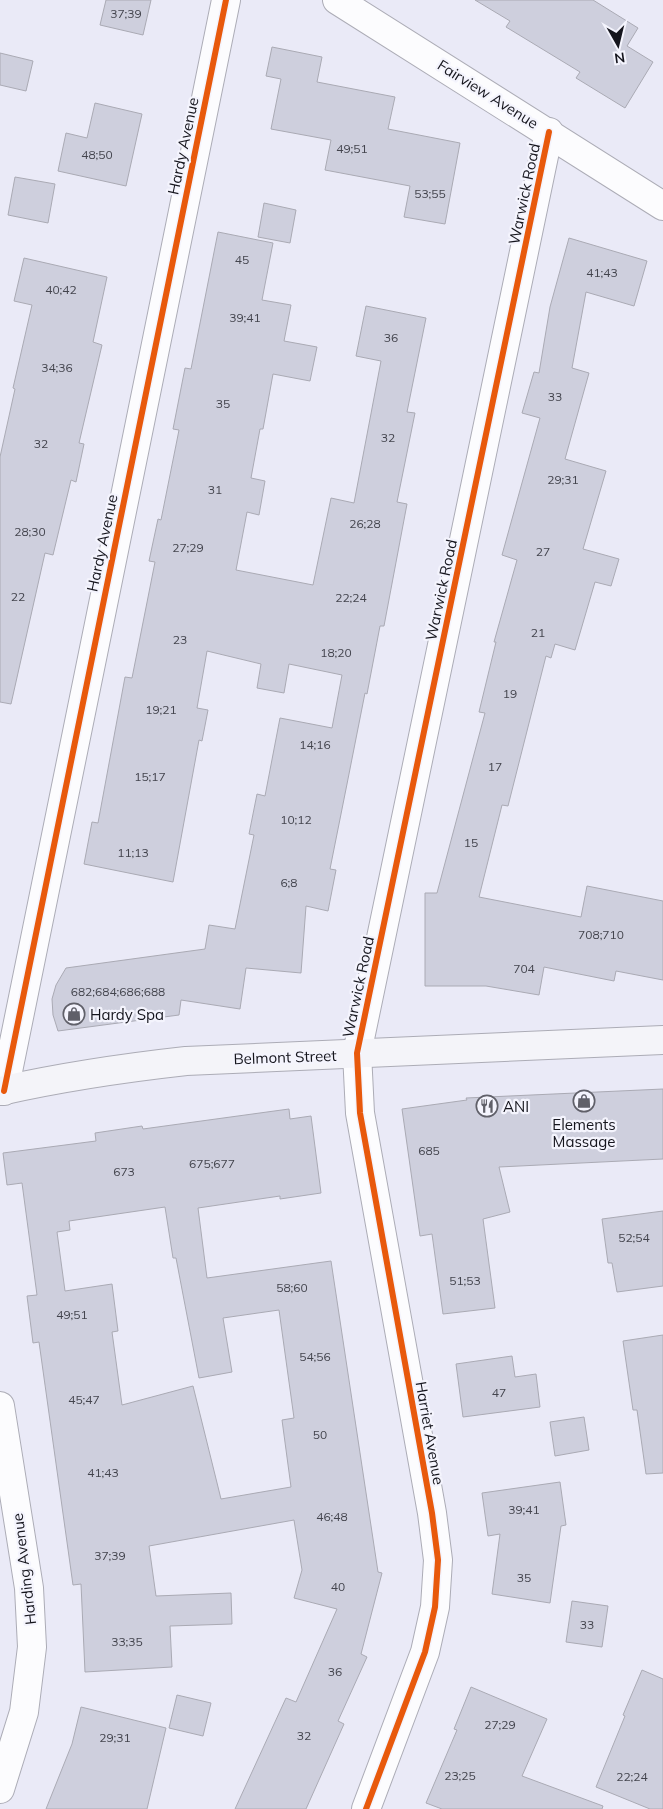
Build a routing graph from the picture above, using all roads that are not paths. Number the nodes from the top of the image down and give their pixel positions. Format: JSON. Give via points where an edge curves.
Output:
{"nodes":[{"id":1,"x":226,"y":0,"type":"edge"},
{"id":2,"x":337,"y":0,"type":"edge"},
{"id":3,"x":549,"y":132,"type":"junction"},
{"id":4,"x":663,"y":206,"type":"edge"},
{"id":5,"x":663,"y":1040,"type":"edge"},
{"id":6,"x":357,"y":1054,"type":"junction"},
{"id":7,"x":2,"y":1091,"type":"edge"},
{"id":8,"x":0,"y":1406,"type":"edge"},
{"id":9,"x":0,"y":1789,"type":"edge"},
{"id":10,"x":366,"y":1809,"type":"edge"}],
"edges":[{"from":1,"to":7,"type":"street","name":"Hardy Avenue"},
{"from":2,"to":3,"type":"street","name":"Fairview Avenue"},
{"from":3,"to":4,"type":"street","name":"Fairview Avenue"},
{"from":3,"to":6,"type":"street","name":"Warwick Road"},
{"from":5,"to":6,"type":"main road","name":"Belmont Street"},
{"from":6,"to":7,"type":"main road","name":"Belmont Street","via":[[186,1061],[120,1068]]},
{"from":6,"to":10,"type":"street","name":"Harriet Avenue","via":[[360,1113],[438,1560],[435,1607],[425,1652]]},
{"from":8,"to":9,"type":"street","name":"Harding Avenue","via":[[29,1588],[32,1647],[24,1712]]}]}
